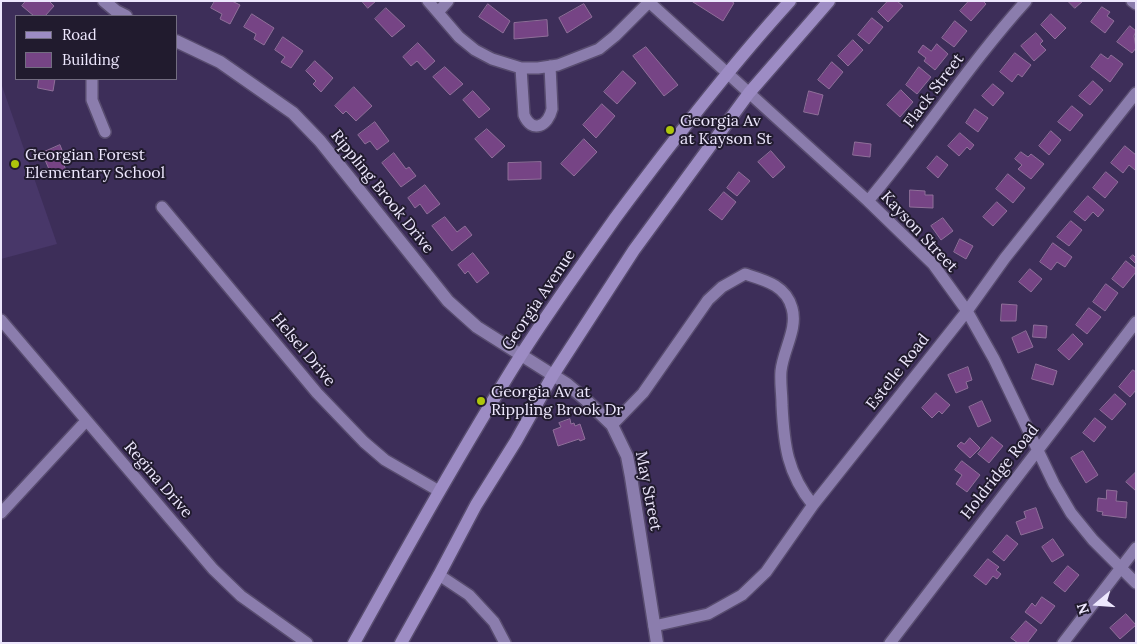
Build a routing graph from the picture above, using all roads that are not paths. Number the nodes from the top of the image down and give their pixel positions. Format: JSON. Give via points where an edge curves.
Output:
{"nodes":[{"id":1,"x":104,"y":1,"type":"edge"},
{"id":2,"x":428,"y":1,"type":"edge"},
{"id":3,"x":448,"y":1,"type":"edge"},
{"id":4,"x":790,"y":1,"type":"edge"},
{"id":5,"x":829,"y":1,"type":"edge"},
{"id":6,"x":1026,"y":1,"type":"edge"},
{"id":7,"x":1132,"y":1,"type":"edge"},
{"id":8,"x":649,"y":2,"type":"edge"},
{"id":9,"x":1136,"y":4,"type":"edge"},
{"id":10,"x":438,"y":12,"type":"junction"},
{"id":11,"x":119,"y":15,"type":"edge"},
{"id":12,"x":178,"y":42,"type":"edge"},
{"id":13,"x":550,"y":66,"type":"junction"},
{"id":14,"x":521,"y":68,"type":"junction"},
{"id":15,"x":728,"y":73,"type":"junction"},
{"id":16,"x":92,"y":80,"type":"edge"},
{"id":17,"x":1136,"y":92,"type":"edge"},
{"id":18,"x":749,"y":93,"type":"junction"},
{"id":19,"x":105,"y":132,"type":"dead end"},
{"id":20,"x":868,"y":201,"type":"junction"},
{"id":21,"x":162,"y":207,"type":"dead end"},
{"id":22,"x":967,"y":311,"type":"junction"},
{"id":23,"x":1,"y":320,"type":"edge"},
{"id":24,"x":1136,"y":322,"type":"edge"},
{"id":25,"x":522,"y":355,"type":"junction"},
{"id":26,"x":553,"y":375,"type":"junction"},
{"id":27,"x":86,"y":421,"type":"junction"},
{"id":28,"x":612,"y":425,"type":"junction"},
{"id":29,"x":1038,"y":449,"type":"junction"},
{"id":30,"x":439,"y":490,"type":"junction"},
{"id":31,"x":813,"y":505,"type":"junction"},
{"id":32,"x":1,"y":513,"type":"edge"},
{"id":33,"x":1136,"y":548,"type":"edge"},
{"id":34,"x":1121,"y":568,"type":"junction"},
{"id":35,"x":439,"y":575,"type":"junction"},
{"id":36,"x":1136,"y":582,"type":"edge"},
{"id":37,"x":654,"y":626,"type":"junction"},
{"id":38,"x":307,"y":643,"type":"edge"},
{"id":39,"x":354,"y":643,"type":"edge"},
{"id":40,"x":400,"y":643,"type":"edge"},
{"id":41,"x":505,"y":643,"type":"edge"},
{"id":42,"x":657,"y":643,"type":"edge"},
{"id":43,"x":890,"y":643,"type":"edge"},
{"id":44,"x":1063,"y":643,"type":"edge"}],
"edges":[{"from":1,"to":11,"type":"street"},
{"from":2,"to":10,"type":"street"},
{"from":3,"to":10,"type":"street"},
{"from":4,"to":15,"type":"main road","name":"Georgia Avenue"},
{"from":5,"to":18,"type":"main road"},
{"from":6,"to":20,"type":"street","name":"Flack Street"},
{"from":7,"to":9,"type":"street"},
{"from":8,"to":13,"type":"street","via":[[599,49]]},
{"from":8,"to":15,"type":"street","name":"Kayson Street"},
{"from":10,"to":14,"type":"street","via":[[474,50]]},
{"from":12,"to":25,"type":"street","name":"Rippling Brook Drive","via":[[220,62],[293,113],[320,141],[448,301],[476,327]]},
{"from":13,"to":14,"type":"street"},
{"from":13,"to":14,"type":"street","via":[[550,116],[539,126],[527,122],[524,115]]},
{"from":15,"to":18,"type":"street","name":"Kayson Street"},
{"from":15,"to":25,"type":"main road","name":"Georgia Avenue","via":[[579,268]]},
{"from":16,"to":19,"type":"street","via":[[92,100]]},
{"from":17,"to":22,"type":"street","name":"Estelle Road"},
{"from":18,"to":20,"type":"street","name":"Kayson Street"},
{"from":18,"to":26,"type":"main road","via":[[634,250]]},
{"from":20,"to":22,"type":"street","name":"Kayson Street","via":[[933,264]]},
{"from":21,"to":30,"type":"street","name":"Helsel Drive","via":[[317,393],[364,442],[385,460]]},
{"from":22,"to":29,"type":"street","name":"Kayson Street"},
{"from":22,"to":31,"type":"street","name":"Estelle Road"},
{"from":23,"to":27,"type":"street","name":"Regina Drive"},
{"from":24,"to":29,"type":"street","name":"Holdridge Road"},
{"from":25,"to":26,"type":"street","name":"Rippling Brook Drive"},
{"from":25,"to":30,"type":"main road","name":"Georgia Avenue"},
{"from":26,"to":28,"type":"street","name":"May Street"},
{"from":26,"to":35,"type":"main road","via":[[476,504]]},
{"from":27,"to":32,"type":"street"},
{"from":27,"to":38,"type":"street","name":"Regina Drive","via":[[213,568],[241,596]]},
{"from":28,"to":31,"type":"street","via":[[642,393],[708,300],[722,287],[745,274],[770,282],[784,293],[792,308],[793,325],[781,371],[784,441],[791,470]]},
{"from":28,"to":37,"type":"street","name":"May Street","via":[[627,456]]},
{"from":29,"to":34,"type":"street","name":"Kayson Street","via":[[1071,513]]},
{"from":29,"to":43,"type":"street","name":"Holdridge Road"},
{"from":30,"to":39,"type":"main road","name":"Georgia Avenue"},
{"from":31,"to":37,"type":"street","name":"Estelle Road","via":[[766,572],[742,595],[708,614]]},
{"from":33,"to":34,"type":"street"},
{"from":34,"to":36,"type":"street","name":"Kayson Street"},
{"from":34,"to":44,"type":"street"},
{"from":35,"to":40,"type":"main road"},
{"from":35,"to":41,"type":"street","via":[[469,594],[494,622]]},
{"from":37,"to":42,"type":"street","name":"May Street"}]}
